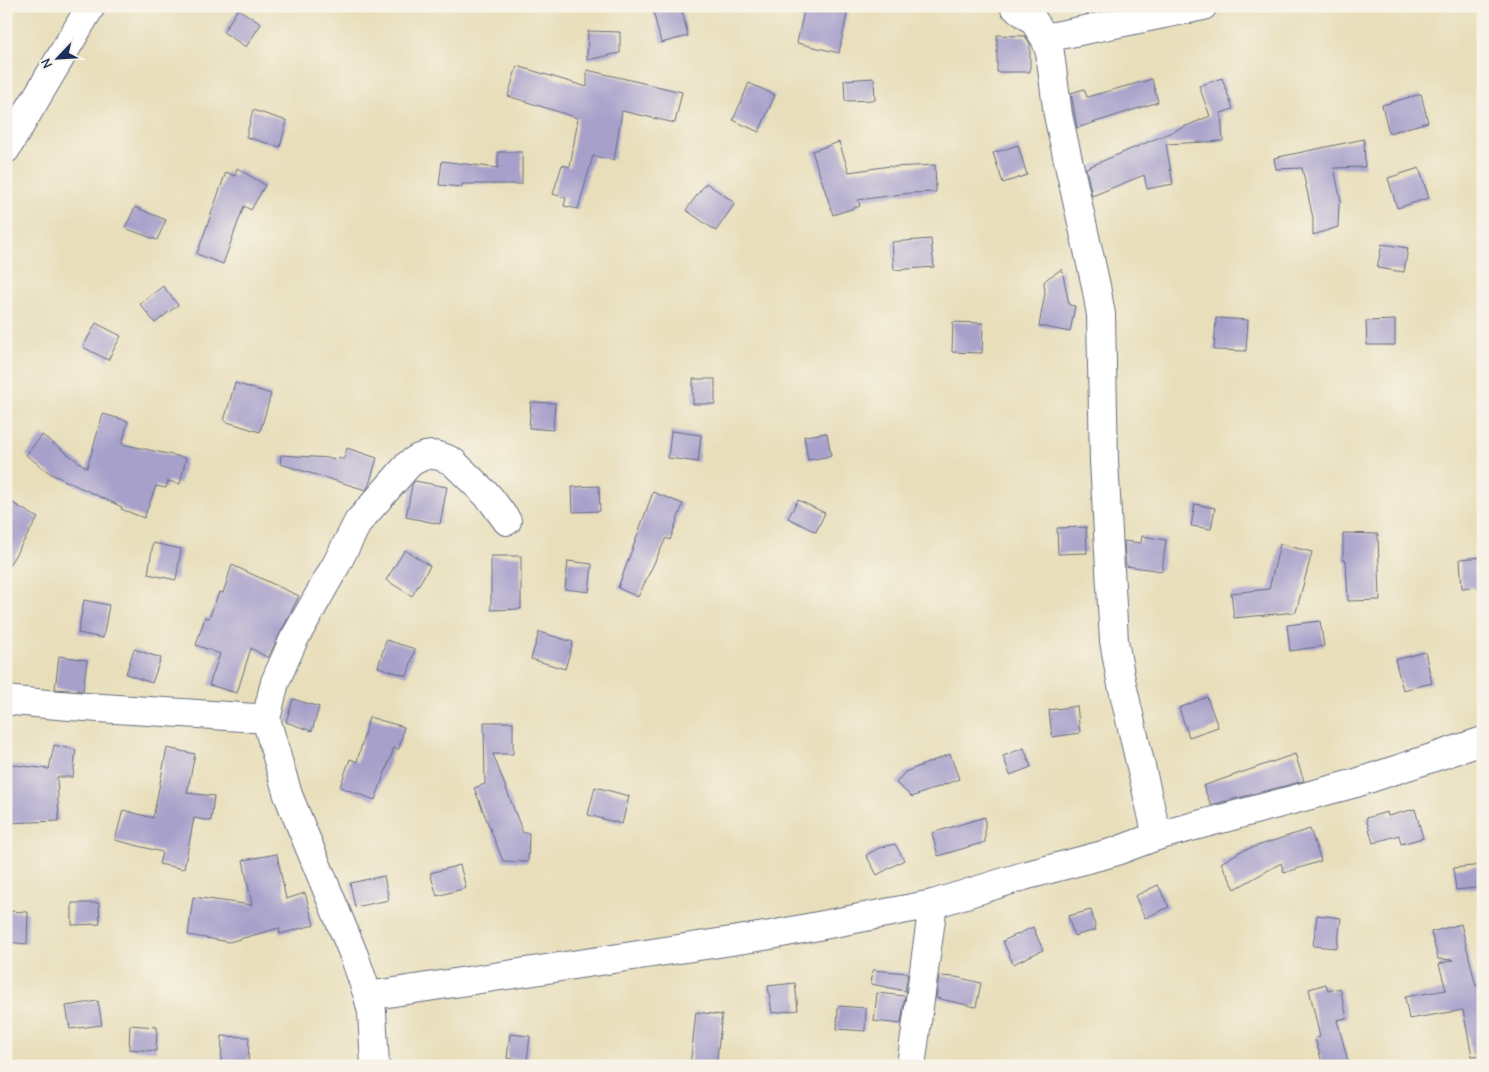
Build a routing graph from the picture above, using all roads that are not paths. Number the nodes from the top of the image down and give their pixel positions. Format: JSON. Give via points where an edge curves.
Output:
{"nodes":[{"id":1,"x":91,"y":6,"type":"edge"},
{"id":2,"x":1203,"y":6,"type":"edge"},
{"id":3,"x":1032,"y":18,"type":"edge"},
{"id":4,"x":14,"y":118,"type":"edge"},
{"id":5,"x":6,"y":149,"type":"edge"},
{"id":6,"x":507,"y":521,"type":"dead end"},
{"id":7,"x":6,"y":700,"type":"edge"},
{"id":8,"x":266,"y":719,"type":"junction"},
{"id":9,"x":1483,"y":741,"type":"edge"},
{"id":10,"x":1157,"y":836,"type":"junction"},
{"id":11,"x":933,"y":904,"type":"junction"},
{"id":12,"x":368,"y":996,"type":"junction"},
{"id":13,"x":375,"y":1066,"type":"edge"},
{"id":14,"x":911,"y":1066,"type":"edge"}],
"edges":[{"from":1,"to":4,"type":"street"},
{"from":2,"to":3,"type":"street"},
{"from":3,"to":10,"type":"street","via":[[1050,53],[1058,115],[1101,315],[1104,461],[1114,641],[1120,680]]},
{"from":4,"to":5,"type":"street"},
{"from":6,"to":8,"type":"street","via":[[490,498],[453,462],[428,454],[408,464],[358,522],[293,641],[275,682]]},
{"from":7,"to":8,"type":"street"},
{"from":8,"to":12,"type":"street","via":[[288,795]]},
{"from":9,"to":10,"type":"street","via":[[1356,783]]},
{"from":10,"to":11,"type":"street","via":[[1114,852]]},
{"from":11,"to":12,"type":"street","via":[[771,935]]},
{"from":11,"to":14,"type":"street"},
{"from":12,"to":13,"type":"street"}]}
